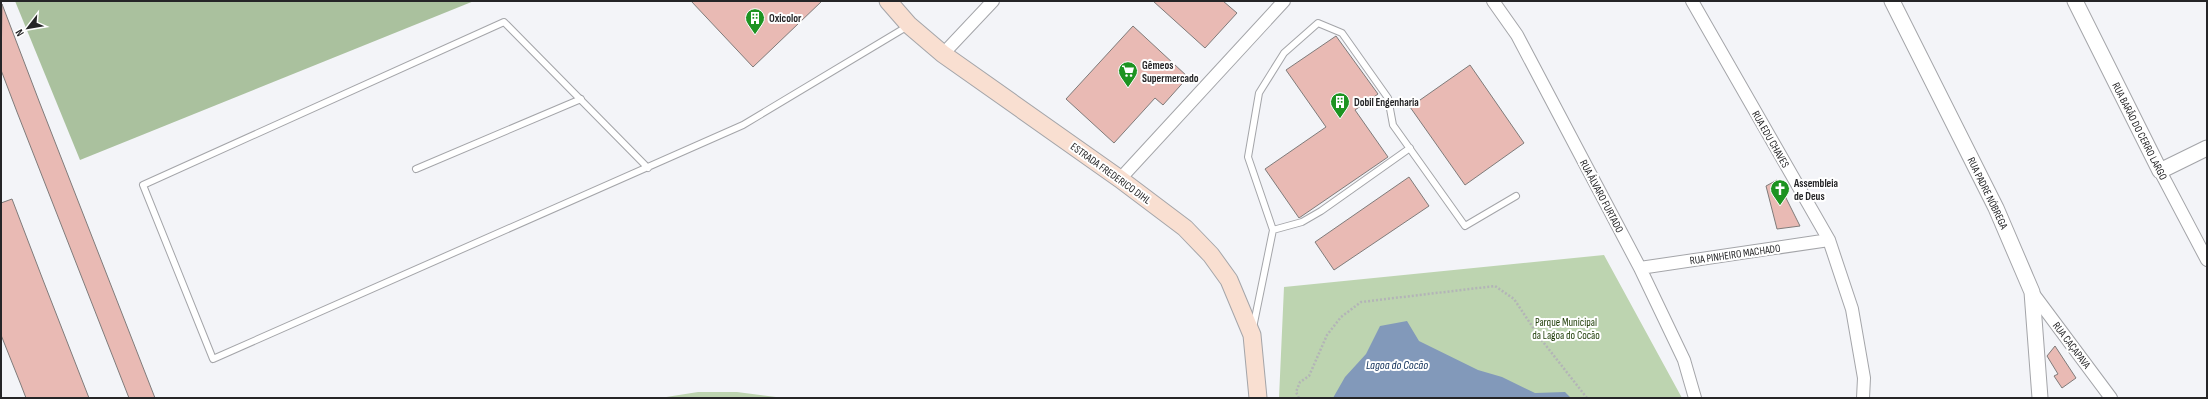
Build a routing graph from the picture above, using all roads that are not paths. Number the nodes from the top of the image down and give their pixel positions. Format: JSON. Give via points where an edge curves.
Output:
{"nodes":[{"id":1,"x":888,"y":1,"type":"edge"},
{"id":2,"x":993,"y":1,"type":"edge"},
{"id":3,"x":1284,"y":1,"type":"edge"},
{"id":4,"x":1493,"y":1,"type":"edge"},
{"id":5,"x":1692,"y":1,"type":"edge"},
{"id":6,"x":1892,"y":1,"type":"edge"},
{"id":7,"x":2075,"y":1,"type":"edge"},
{"id":8,"x":909,"y":25,"type":"junction"},
{"id":9,"x":943,"y":54,"type":"junction"},
{"id":10,"x":580,"y":99,"type":"junction"},
{"id":11,"x":1410,"y":148,"type":"junction"},
{"id":12,"x":2207,"y":148,"type":"edge"},
{"id":13,"x":648,"y":168,"type":"junction"},
{"id":14,"x":416,"y":170,"type":"dead end"},
{"id":15,"x":2160,"y":171,"type":"junction"},
{"id":16,"x":1120,"y":178,"type":"junction"},
{"id":17,"x":1516,"y":196,"type":"dead end"},
{"id":18,"x":1273,"y":230,"type":"junction"},
{"id":19,"x":1829,"y":240,"type":"junction"},
{"id":20,"x":2207,"y":260,"type":"edge"},
{"id":21,"x":1640,"y":268,"type":"junction"},
{"id":22,"x":2032,"y":292,"type":"junction"},
{"id":23,"x":1252,"y":335,"type":"junction"},
{"id":24,"x":1258,"y":398,"type":"edge"},
{"id":25,"x":1695,"y":398,"type":"edge"},
{"id":26,"x":1863,"y":398,"type":"edge"},
{"id":27,"x":2040,"y":398,"type":"edge"},
{"id":28,"x":2111,"y":398,"type":"edge"}],
"edges":[{"from":1,"to":8,"type":"main road","name":"ESTRADA FREDERICO DIHL"},
{"from":2,"to":9,"type":"street"},
{"from":3,"to":16,"type":"street"},
{"from":4,"to":21,"type":"street","name":"RUA ÁLVARO FURTADO","via":[[1517,35]]},
{"from":5,"to":19,"type":"street","name":"RUA EDU CHAVES"},
{"from":6,"to":22,"type":"street","name":"RUA PADRE NÓBREGA","via":[[1996,208]]},
{"from":7,"to":15,"type":"street","name":"RUA BARÃO DO CERRO LARGO"},
{"from":8,"to":9,"type":"main road","name":"ESTRADA FREDERICO DIHL"},
{"from":8,"to":13,"type":"lane","via":[[742,125]]},
{"from":9,"to":16,"type":"main road","name":"ESTRADA FREDERICO DIHL"},
{"from":10,"to":13,"type":"lane"},
{"from":10,"to":13,"type":"lane","via":[[504,22],[143,185],[213,359]]},
{"from":10,"to":14,"type":"lane"},
{"from":11,"to":17,"type":"lane","via":[[1465,226]]},
{"from":11,"to":18,"type":"lane","via":[[1321,211],[1302,222]]},
{"from":11,"to":18,"type":"lane","via":[[1393,125],[1388,98],[1342,33],[1318,23],[1284,53],[1260,93],[1248,157]]},
{"from":12,"to":15,"type":"street"},
{"from":15,"to":20,"type":"street","name":"RUA BARÃO DO CERRO LARGO"},
{"from":16,"to":23,"type":"main road","name":"ESTRADA FREDERICO DIHL","via":[[1185,228],[1211,255],[1229,280]]},
{"from":18,"to":23,"type":"lane"},
{"from":19,"to":21,"type":"street","name":"RUA PINHEIRO MACHADO"},
{"from":19,"to":26,"type":"street","name":"RUA EDU CHAVES","via":[[1852,309],[1864,378]]},
{"from":21,"to":25,"type":"street","name":"RUA ÁLVARO FURTADO","via":[[1684,360]]},
{"from":22,"to":27,"type":"street","name":"RUA PADRE NÓBREGA"},
{"from":22,"to":28,"type":"street","name":"RUA CAÇAPAVA"},
{"from":23,"to":24,"type":"main road","name":"ESTRADA FREDERICO DIHL"}]}
